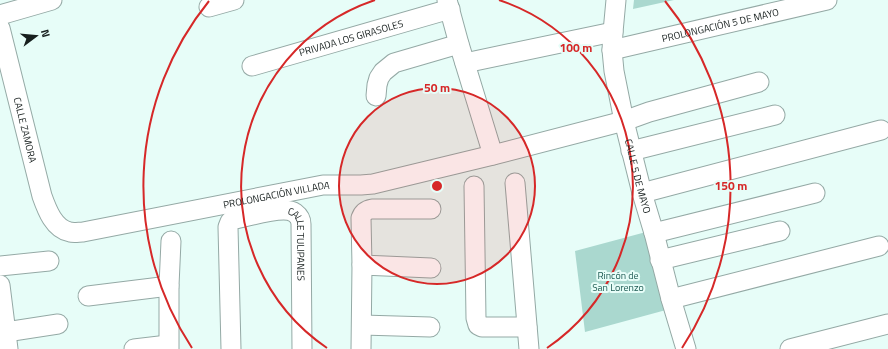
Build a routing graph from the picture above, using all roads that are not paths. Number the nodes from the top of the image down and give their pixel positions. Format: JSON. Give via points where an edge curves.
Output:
{"nodes":[{"id":1,"x":52,"y":0,"type":"edge"},
{"id":2,"x":234,"y":0,"type":"edge"},
{"id":3,"x":616,"y":0,"type":"edge"},
{"id":4,"x":827,"y":0,"type":"edge"},
{"id":5,"x":449,"y":4,"type":"edge"},
{"id":6,"x":209,"y":7,"type":"dead end"},
{"id":7,"x":0,"y":15,"type":"edge"},
{"id":8,"x":0,"y":28,"type":"edge"},
{"id":9,"x":613,"y":41,"type":"junction"},
{"id":10,"x":459,"y":44,"type":"junction"},
{"id":11,"x":465,"y":63,"type":"junction"},
{"id":12,"x":252,"y":66,"type":"dead end"},
{"id":13,"x":759,"y":82,"type":"dead end"},
{"id":14,"x":376,"y":96,"type":"dead end"},
{"id":15,"x":775,"y":115,"type":"dead end"},
{"id":16,"x":624,"y":121,"type":"junction"},
{"id":17,"x":881,"y":130,"type":"dead end"},
{"id":18,"x":631,"y":151,"type":"junction"},
{"id":19,"x":493,"y":155,"type":"junction"},
{"id":20,"x":515,"y":183,"type":"dead end"},
{"id":21,"x":474,"y":186,"type":"dead end"},
{"id":22,"x":642,"y":193,"type":"junction"},
{"id":23,"x":815,"y":193,"type":"dead end"},
{"id":24,"x":431,"y":209,"type":"dead end"},
{"id":25,"x":60,"y":227,"type":"joint"},
{"id":26,"x":780,"y":231,"type":"dead end"},
{"id":27,"x":654,"y":233,"type":"junction"},
{"id":28,"x":171,"y":241,"type":"dead end"},
{"id":29,"x":879,"y":246,"type":"dead end"},
{"id":30,"x":660,"y":260,"type":"junction"},
{"id":31,"x":48,"y":261,"type":"dead end"},
{"id":32,"x":362,"y":265,"type":"junction"},
{"id":33,"x":0,"y":266,"type":"edge"},
{"id":34,"x":430,"y":268,"type":"dead end"},
{"id":35,"x":0,"y":285,"type":"edge"},
{"id":36,"x":169,"y":286,"type":"junction"},
{"id":37,"x":88,"y":296,"type":"dead end"},
{"id":38,"x":671,"y":299,"type":"junction"},
{"id":39,"x":58,"y":324,"type":"dead end"},
{"id":40,"x":888,"y":324,"type":"edge"},
{"id":41,"x":362,"y":325,"type":"junction"},
{"id":42,"x":430,"y":327,"type":"dead end"},
{"id":43,"x":527,"y":327,"type":"junction"},
{"id":44,"x":7,"y":340,"type":"edge"},
{"id":45,"x":169,"y":347,"type":"edge"},
{"id":46,"x":134,"y":349,"type":"edge"},
{"id":47,"x":231,"y":349,"type":"edge"},
{"id":48,"x":302,"y":349,"type":"edge"},
{"id":49,"x":361,"y":349,"type":"edge"},
{"id":50,"x":529,"y":349,"type":"edge"},
{"id":51,"x":686,"y":349,"type":"edge"},
{"id":52,"x":790,"y":349,"type":"edge"}],
"edges":[{"from":1,"to":7,"type":"street"},
{"from":2,"to":6,"type":"street"},
{"from":3,"to":9,"type":"street","name":"CALLE 5 DE MAYO"},
{"from":4,"to":9,"type":"street","name":"PROLONGACIÓN 5 DE MAYO"},
{"from":5,"to":10,"type":"street"},
{"from":5,"to":12,"type":"street","name":"PRIVADA LOS GIRASOLES"},
{"from":8,"to":25,"type":"street","name":"CALLE ZAMORA","via":[[42,196],[47,209]]},
{"from":9,"to":11,"type":"street","name":"PROLONGACIÓN 5 DE MAYO"},
{"from":9,"to":16,"type":"street","name":"CALLE 5 DE MAYO","via":[[614,71]]},
{"from":10,"to":11,"type":"street"},
{"from":10,"to":14,"type":"street","via":[[394,63],[379,78]]},
{"from":11,"to":19,"type":"street"},
{"from":13,"to":16,"type":"street","name":"PROLONGACIÓN VILLADA"},
{"from":15,"to":18,"type":"street"},
{"from":16,"to":18,"type":"street","name":"CALLE 5 DE MAYO"},
{"from":16,"to":19,"type":"street","name":"PROLONGACIÓN VILLADA"},
{"from":17,"to":22,"type":"street"},
{"from":18,"to":22,"type":"street","name":"CALLE 5 DE MAYO"},
{"from":19,"to":25,"type":"street","name":"PROLONGACIÓN VILLADA","via":[[373,184],[323,185],[83,232],[70,232]]},
{"from":20,"to":43,"type":"street"},
{"from":21,"to":43,"type":"street","via":[[478,325]]},
{"from":22,"to":27,"type":"street","name":"CALLE 5 DE MAYO"},
{"from":23,"to":27,"type":"street"},
{"from":24,"to":32,"type":"street","via":[[372,209],[364,212],[361,218]]},
{"from":26,"to":30,"type":"street"},
{"from":27,"to":30,"type":"street","name":"CALLE 5 DE MAYO"},
{"from":28,"to":36,"type":"street"},
{"from":29,"to":38,"type":"street"},
{"from":30,"to":38,"type":"street","name":"CALLE 5 DE MAYO"},
{"from":31,"to":33,"type":"street"},
{"from":32,"to":34,"type":"street"},
{"from":32,"to":41,"type":"street"},
{"from":35,"to":44,"type":"street"},
{"from":36,"to":37,"type":"street"},
{"from":36,"to":45,"type":"street"},
{"from":38,"to":51,"type":"street","name":"CALLE 5 DE MAYO"},
{"from":39,"to":44,"type":"street"},
{"from":40,"to":52,"type":"street"},
{"from":41,"to":42,"type":"street"},
{"from":41,"to":49,"type":"street"},
{"from":43,"to":50,"type":"street"},
{"from":45,"to":46,"type":"street"},
{"from":47,"to":48,"type":"street","name":"CALLE TULIPANES","via":[[228,227],[232,220],[281,210],[296,213],[302,224]]}]}
